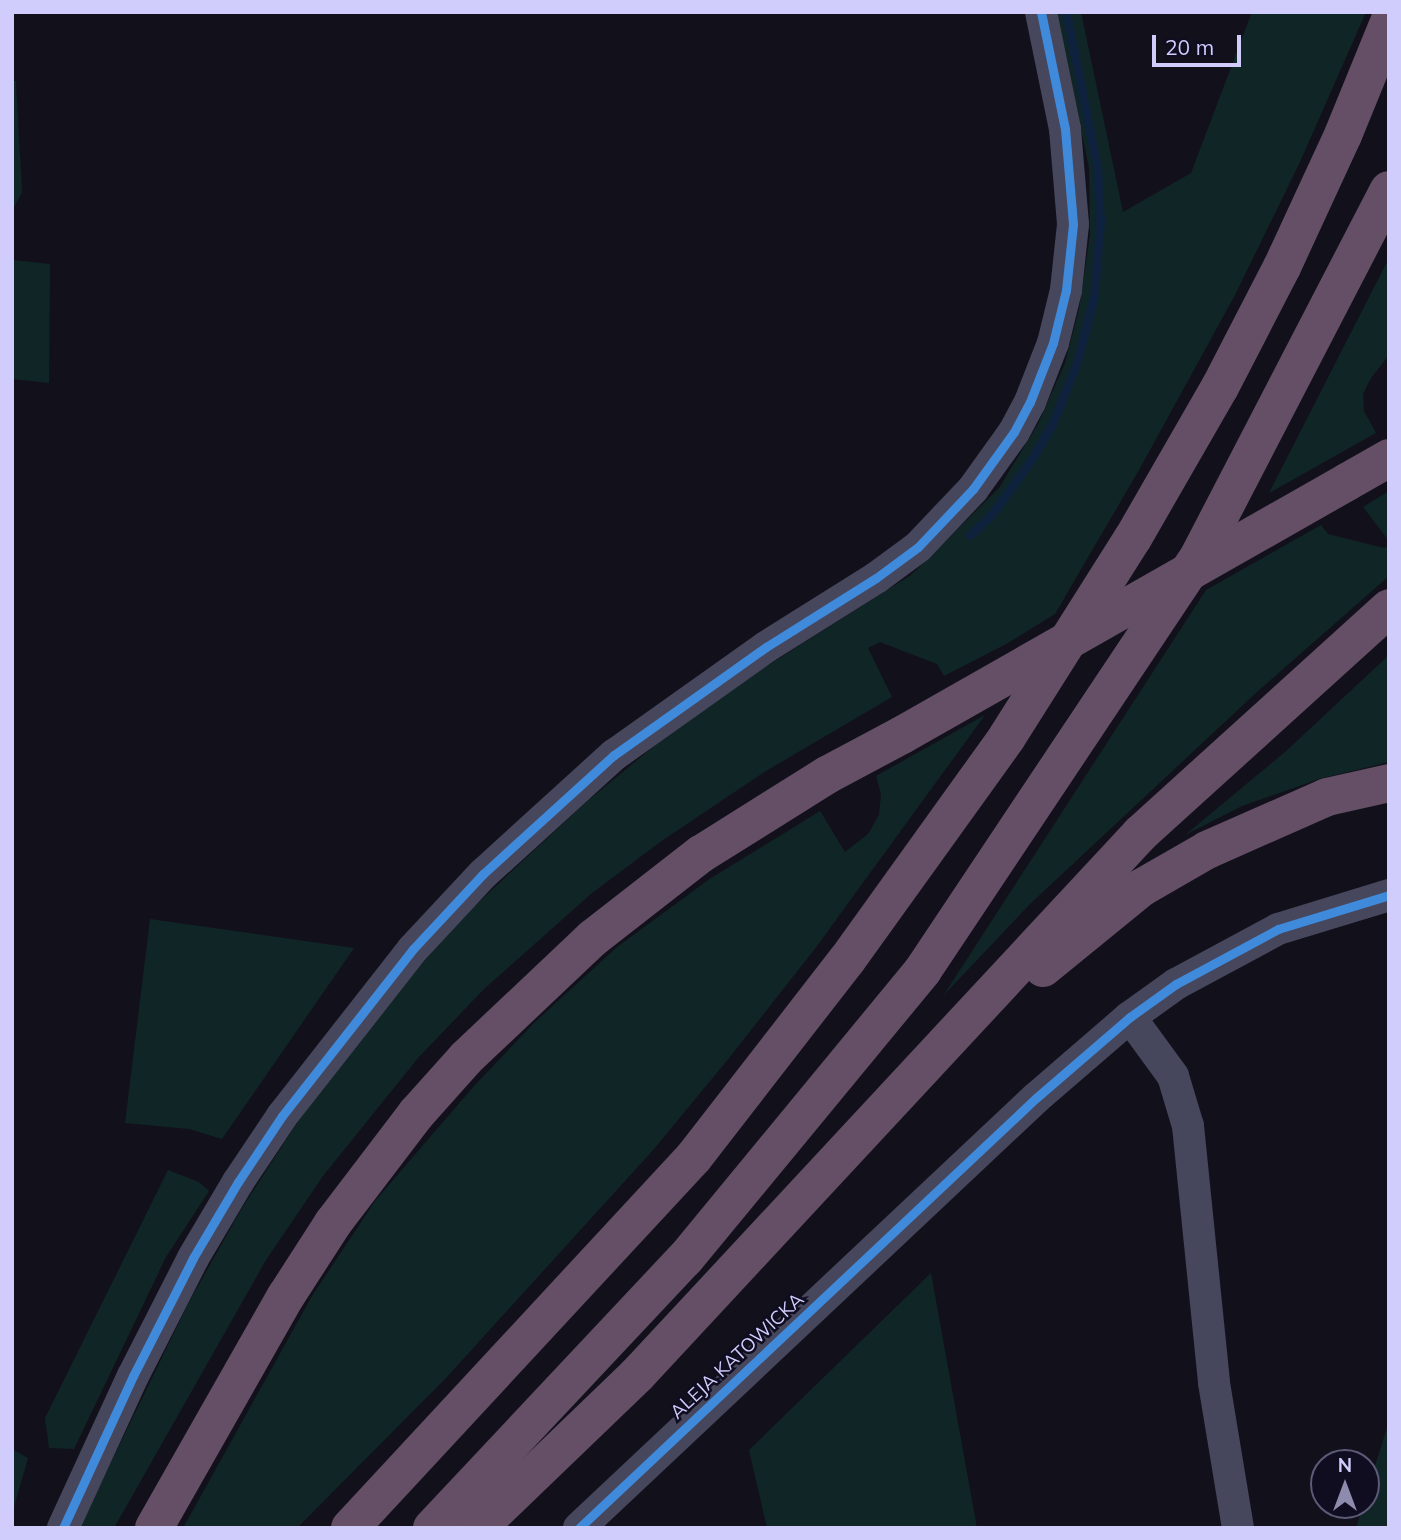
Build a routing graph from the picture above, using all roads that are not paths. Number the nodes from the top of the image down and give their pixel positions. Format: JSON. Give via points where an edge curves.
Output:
{"nodes":[{"id":1,"x":1041,"y":12,"type":"edge"},
{"id":2,"x":1389,"y":22,"type":"edge"},
{"id":3,"x":1389,"y":190,"type":"edge"},
{"id":4,"x":1389,"y":458,"type":"edge"},
{"id":5,"x":1389,"y":608,"type":"edge"},
{"id":6,"x":1389,"y":783,"type":"edge"},
{"id":7,"x":1389,"y":895,"type":"edge"},
{"id":8,"x":1130,"y":1017,"type":"junction"},
{"id":9,"x":882,"y":1112,"type":"junction"},
{"id":10,"x":62,"y":1528,"type":"edge"},
{"id":11,"x":154,"y":1528,"type":"edge"},
{"id":12,"x":350,"y":1528,"type":"edge"},
{"id":13,"x":432,"y":1528,"type":"edge"},
{"id":14,"x":478,"y":1528,"type":"edge"},
{"id":15,"x":579,"y":1528,"type":"edge"},
{"id":16,"x":1238,"y":1528,"type":"edge"}],
"edges":[{"from":1,"to":10,"type":"street","via":[[1065,129],[1073,224],[1066,290],[1053,342],[1014,432],[973,489],[918,547],[614,755],[483,874],[413,949],[282,1116],[238,1182],[193,1258]]},
{"from":2,"to":12,"type":"highway","via":[[1282,267],[1220,387],[1133,538],[1007,737],[847,961],[694,1157]]},
{"from":3,"to":13,"type":"highway","via":[[1199,556],[923,970],[685,1259]]},
{"from":4,"to":11,"type":"highway","bridge":true,"via":[[816,782],[701,854],[593,938],[466,1058],[408,1124],[333,1223],[286,1296]]},
{"from":5,"to":9,"type":"highway","via":[[1140,834]]},
{"from":6,"to":9,"type":"highway","via":[[1328,797],[1263,823],[1141,888]]},
{"from":7,"to":8,"type":"street","name":"ALEJA KATOWICKA","via":[[1278,929],[1176,984]]},
{"from":8,"to":15,"type":"street","name":"ALEJA KATOWICKA","via":[[1036,1098]]},
{"from":8,"to":16,"type":"street","via":[[1173,1076],[1188,1126],[1214,1383]]},
{"from":9,"to":14,"type":"highway","via":[[636,1375]]}]}
